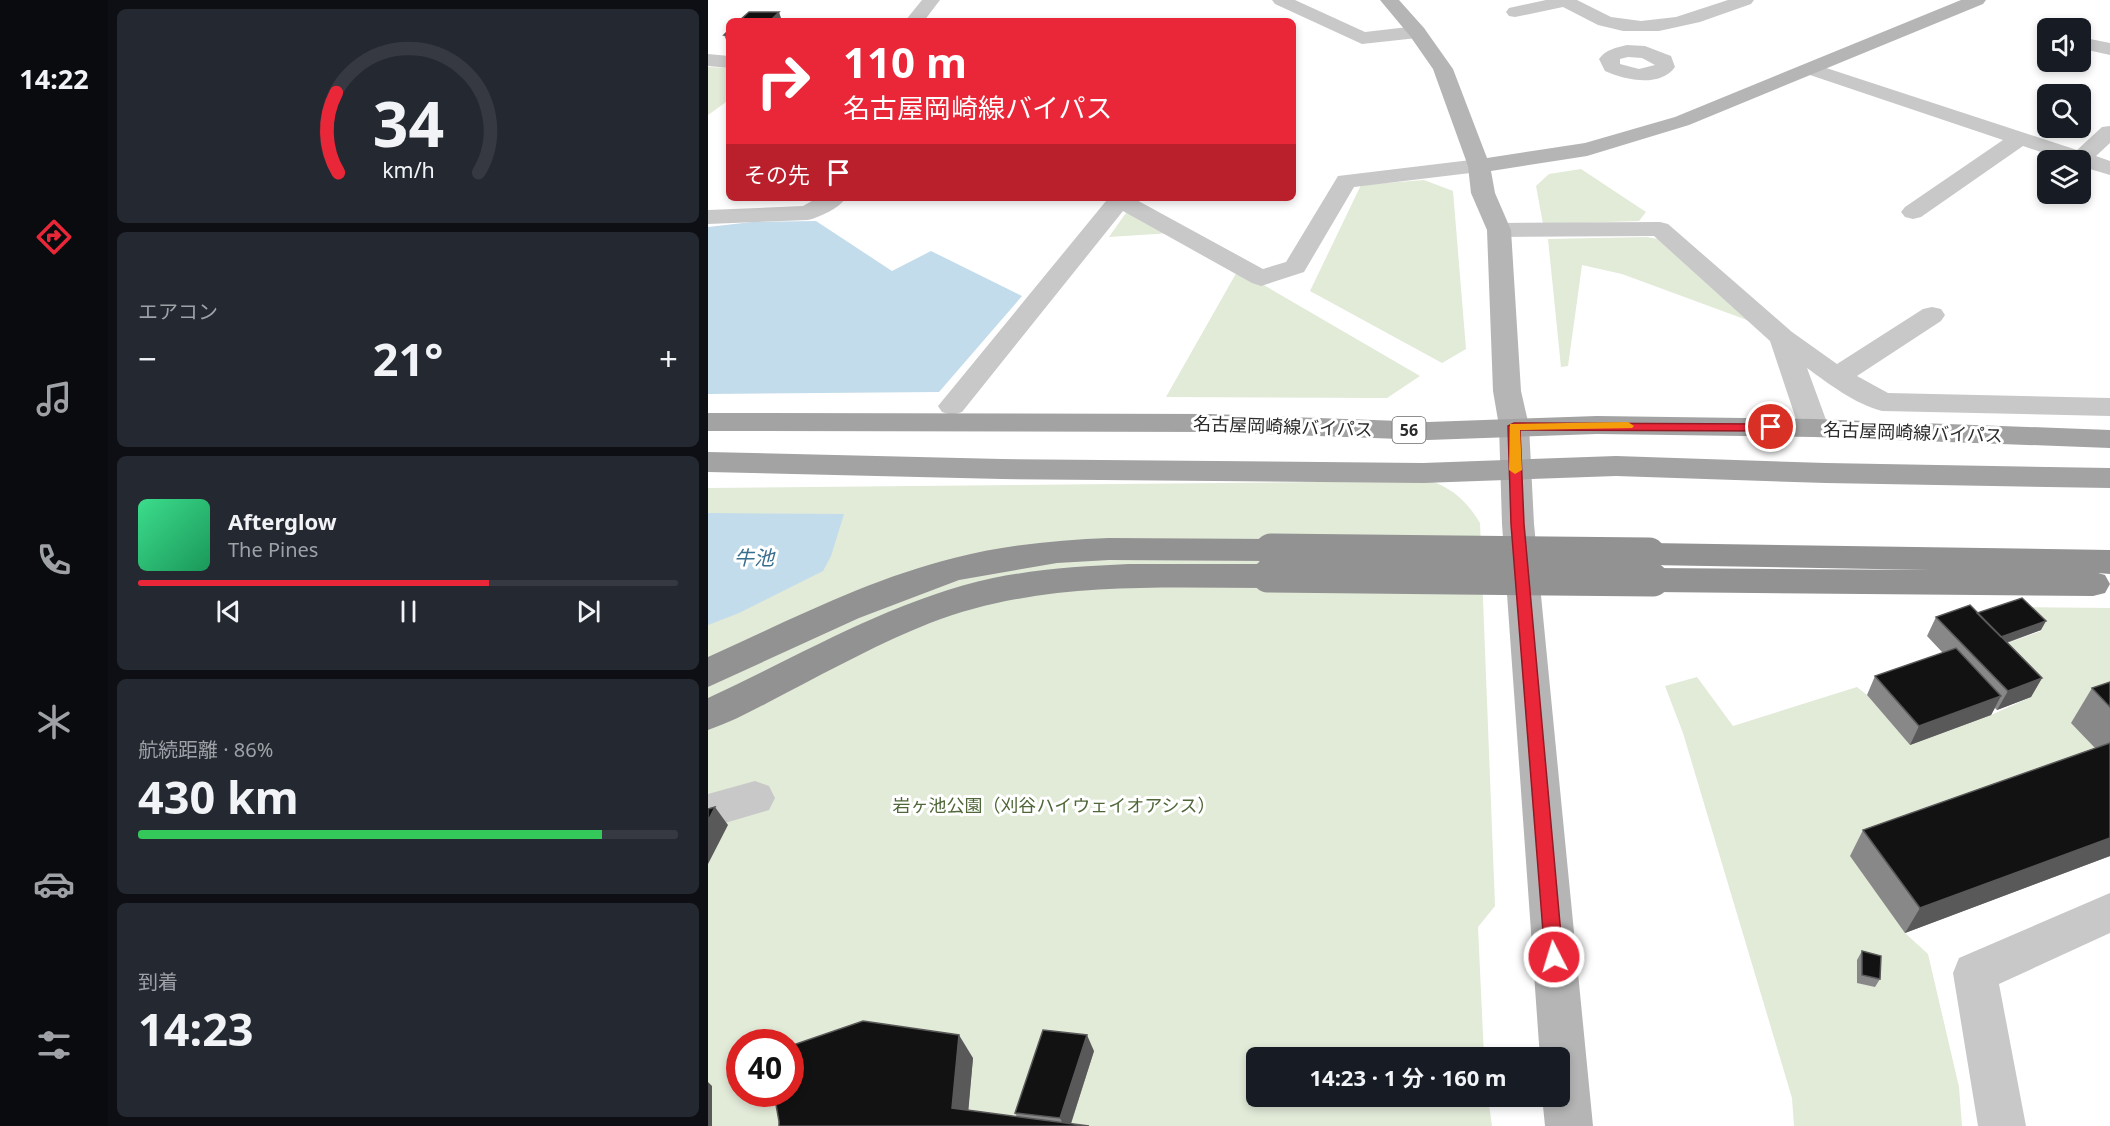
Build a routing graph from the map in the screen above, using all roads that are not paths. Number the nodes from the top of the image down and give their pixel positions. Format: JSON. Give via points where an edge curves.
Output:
{"nodes":[{"id":1,"x":931,"y":0,"type":"edge"},
{"id":2,"x":1389,"y":0,"type":"edge"},
{"id":3,"x":1745,"y":0,"type":"edge"},
{"id":4,"x":1977,"y":0,"type":"edge"},
{"id":5,"x":1565,"y":1,"type":"edge"},
{"id":6,"x":1278,"y":5,"type":"edge"},
{"id":7,"x":1515,"y":12,"type":"dead end"},
{"id":8,"x":916,"y":18,"type":"edge"},
{"id":9,"x":1634,"y":26,"type":"junction"},
{"id":10,"x":1417,"y":32,"type":"junction"},
{"id":11,"x":2091,"y":45,"type":"edge"},
{"id":12,"x":2110,"y":49,"type":"edge"},
{"id":13,"x":1636,"y":51,"type":"dead end"},
{"id":14,"x":708,"y":60,"type":"edge"},
{"id":15,"x":726,"y":62,"type":"edge"},
{"id":16,"x":1811,"y":69,"type":"junction"},
{"id":17,"x":2110,"y":132,"type":"edge"},
{"id":18,"x":2020,"y":138,"type":"junction"},
{"id":19,"x":2057,"y":150,"type":"edge"},
{"id":20,"x":2090,"y":150,"type":"edge"},
{"id":21,"x":2091,"y":161,"type":"edge"},
{"id":22,"x":1479,"y":166,"type":"junction"},
{"id":23,"x":2110,"y":168,"type":"edge"},
{"id":24,"x":829,"y":201,"type":"edge"},
{"id":25,"x":1117,"y":201,"type":"edge"},
{"id":26,"x":1123,"y":201,"type":"edge"},
{"id":27,"x":1913,"y":212,"type":"dead end"},
{"id":28,"x":708,"y":217,"type":"edge"},
{"id":29,"x":1499,"y":230,"type":"junction"},
{"id":30,"x":1932,"y":315,"type":"dead end"},
{"id":31,"x":1782,"y":338,"type":"junction"},
{"id":32,"x":1837,"y":378,"type":"junction"},
{"id":33,"x":952,"y":406,"type":"dead end"},
{"id":34,"x":2110,"y":407,"type":"edge"},
{"id":35,"x":708,"y":422,"type":"edge"},
{"id":36,"x":1514,"y":426,"type":"junction"},
{"id":37,"x":1814,"y":428,"type":"junction"},
{"id":38,"x":2110,"y":439,"type":"edge"},
{"id":39,"x":708,"y":462,"type":"edge"},
{"id":40,"x":1515,"y":471,"type":"junction"},
{"id":41,"x":2110,"y":478,"type":"edge"},
{"id":42,"x":2110,"y":561,"type":"edge"},
{"id":43,"x":1269,"y":563,"type":"junction"},
{"id":44,"x":1651,"y":567,"type":"junction"},
{"id":45,"x":2110,"y":584,"type":"edge"},
{"id":46,"x":708,"y":673,"type":"edge"},
{"id":47,"x":708,"y":715,"type":"edge"},
{"id":48,"x":755,"y":798,"type":"dead end"},
{"id":49,"x":708,"y":811,"type":"edge"},
{"id":50,"x":2110,"y":912,"type":"edge"},
{"id":51,"x":1569,"y":1126,"type":"edge"},
{"id":52,"x":2002,"y":1126,"type":"edge"}],
"edges":[{"from":1,"to":8,"type":"street"},
{"from":2,"to":10,"type":"street"},
{"from":3,"to":9,"type":"street","via":[[1685,22]]},
{"from":4,"to":16,"type":"street"},
{"from":5,"to":7,"type":"street"},
{"from":5,"to":9,"type":"street","via":[[1604,20]]},
{"from":6,"to":10,"type":"street","via":[[1362,38]]},
{"from":9,"to":13,"type":"street"},
{"from":10,"to":22,"type":"street","via":[[1443,69]]},
{"from":11,"to":12,"type":"street"},
{"from":14,"to":15,"type":"street"},
{"from":16,"to":18,"type":"street"},
{"from":16,"to":22,"type":"street","via":[[1682,121],[1587,149]]},
{"from":17,"to":20,"type":"street"},
{"from":18,"to":19,"type":"street"},
{"from":18,"to":27,"type":"street"},
{"from":21,"to":23,"type":"street"},
{"from":22,"to":26,"type":"street","via":[[1346,181],[1295,267],[1262,278]]},
{"from":22,"to":29,"type":"street","via":[[1483,193]]},
{"from":24,"to":28,"type":"street","via":[[808,213]]},
{"from":25,"to":33,"type":"street"},
{"from":29,"to":31,"type":"street","via":[[1660,229]]},
{"from":29,"to":36,"type":"street","via":[[1507,391]]},
{"from":30,"to":32,"type":"street"},
{"from":31,"to":32,"type":"street"},
{"from":31,"to":37,"type":"street"},
{"from":32,"to":34,"type":"street","via":[[1882,402]]},
{"from":35,"to":36,"type":"main road","name":"名古屋岡崎線バイパス","number":"56","via":[[1211,423],[1428,431]]},
{"from":36,"to":37,"type":"main road","name":"名古屋岡崎線バイパス","number":"56"},
{"from":36,"to":40,"type":"street"},
{"from":37,"to":38,"type":"main road","name":"名古屋岡崎線バイパス","number":"56"},
{"from":39,"to":40,"type":"main road","via":[[1002,470]]},
{"from":40,"to":41,"type":"main road","via":[[1616,466]]},
{"from":40,"to":51,"type":"street"},
{"from":42,"to":44,"type":"highway"},
{"from":43,"to":44,"type":"highway","bridge":true},
{"from":43,"to":46,"type":"highway","via":[[1109,549],[1057,552],[956,569],[847,609]]},
{"from":43,"to":47,"type":"highway","via":[[1051,581],[992,591],[874,632]]},
{"from":44,"to":45,"type":"highway"},
{"from":48,"to":49,"type":"street"},
{"from":50,"to":52,"type":"street","via":[[1976,973]]}]}
